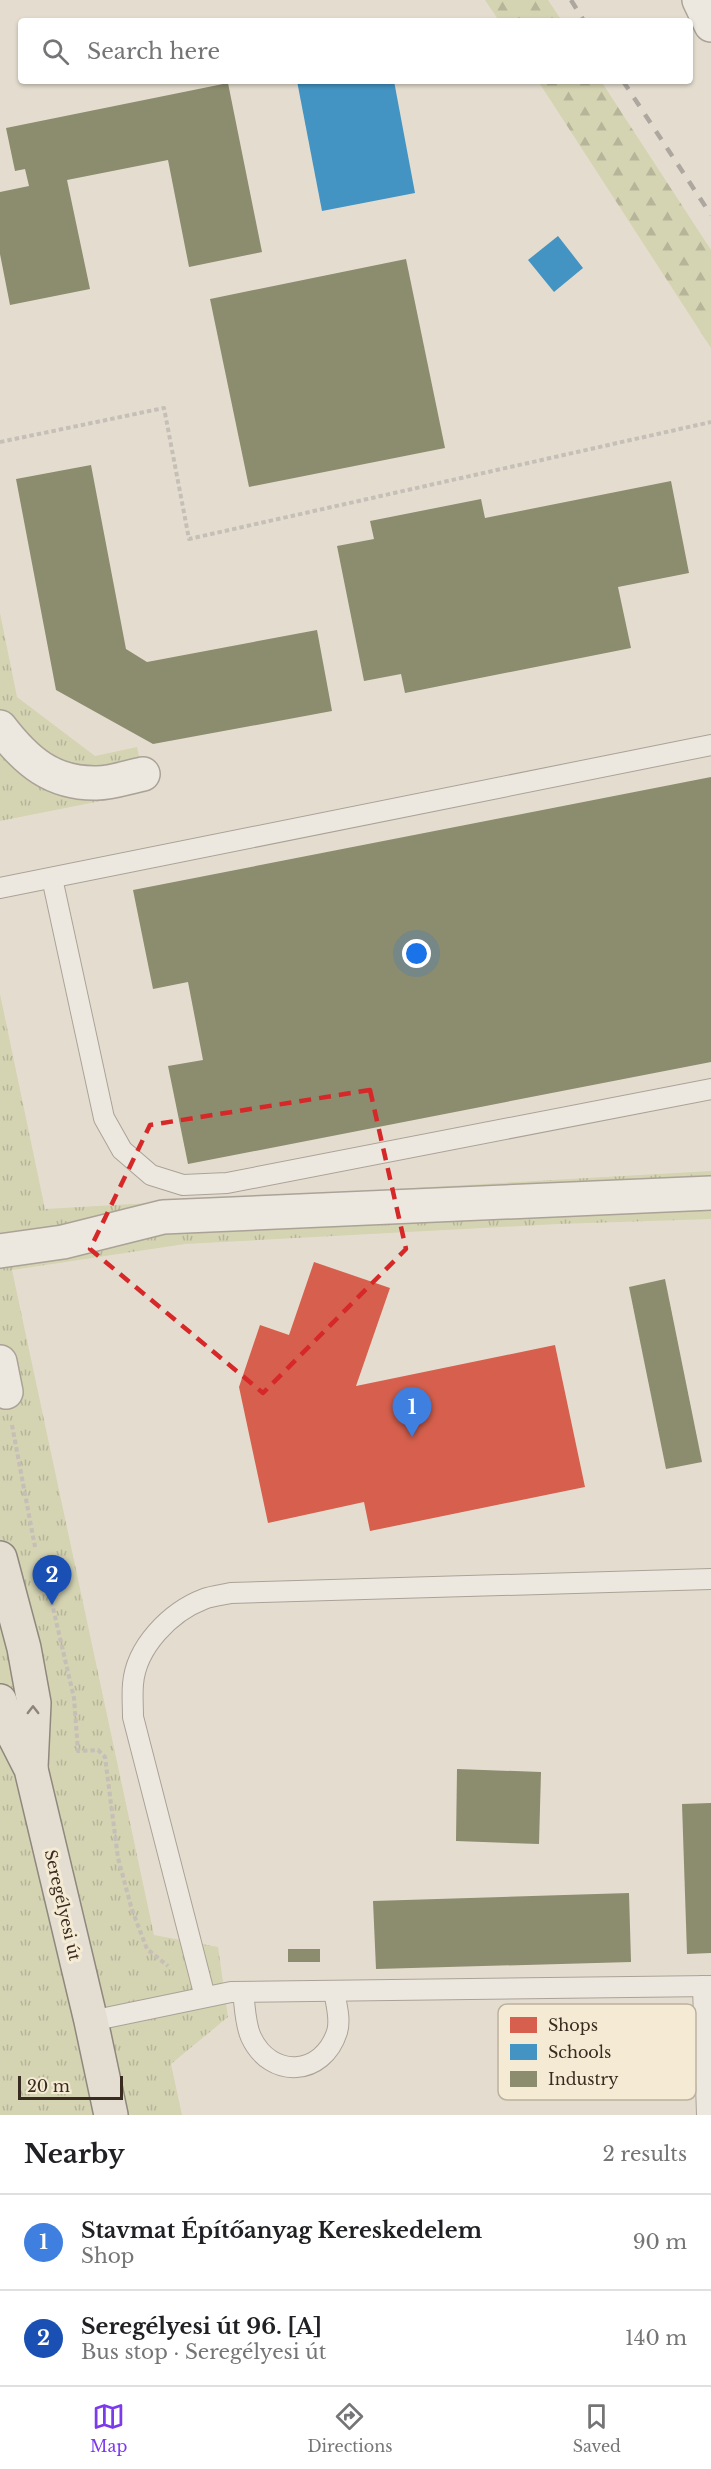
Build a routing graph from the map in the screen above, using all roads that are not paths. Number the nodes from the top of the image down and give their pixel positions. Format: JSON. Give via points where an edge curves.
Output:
{"nodes":[{"id":1,"x":699,"y":0,"type":"edge"},
{"id":2,"x":711,"y":25,"type":"edge"},
{"id":3,"x":711,"y":745,"type":"edge"},
{"id":4,"x":6,"y":749,"type":"edge"},
{"id":5,"x":143,"y":774,"type":"dead end"},
{"id":6,"x":52,"y":878,"type":"junction"},
{"id":7,"x":0,"y":888,"type":"edge"},
{"id":8,"x":711,"y":1089,"type":"edge"},
{"id":9,"x":711,"y":1193,"type":"edge"},
{"id":10,"x":0,"y":1251,"type":"edge"},
{"id":11,"x":0,"y":1558,"type":"edge"},
{"id":12,"x":711,"y":1579,"type":"edge"},
{"id":13,"x":0,"y":1701,"type":"edge"},
{"id":14,"x":31,"y":1768,"type":"junction"},
{"id":15,"x":707,"y":1986,"type":"edge"},
{"id":16,"x":334,"y":1991,"type":"junction"},
{"id":17,"x":243,"y":1992,"type":"junction"},
{"id":18,"x":205,"y":1997,"type":"junction"},
{"id":19,"x":91,"y":2021,"type":"junction"},
{"id":20,"x":111,"y":2115,"type":"edge"},
{"id":21,"x":707,"y":2115,"type":"edge"}],
"edges":[{"from":1,"to":2,"type":"street"},
{"from":3,"to":6,"type":"lane"},
{"from":4,"to":5,"type":"street","via":[[65,780],[98,783]]},
{"from":6,"to":7,"type":"lane"},
{"from":6,"to":8,"type":"lane","via":[[104,1118],[122,1150],[151,1174],[183,1185],[227,1183]]},
{"from":9,"to":10,"type":"street","via":[[163,1217],[63,1242]]},
{"from":14,"to":11,"type":"main road","one_way":true,"via":[[34,1703]]},
{"from":12,"to":18,"type":"lane","via":[[231,1593],[204,1599],[177,1614],[141,1656],[133,1683],[133,1717]]},
{"from":13,"to":14,"type":"main road","name":"Seregélyesi út"},
{"from":14,"to":19,"type":"main road","name":"Seregélyesi út"},
{"from":15,"to":16,"type":"lane"},
{"from":15,"to":21,"type":"lane"},
{"from":16,"to":17,"type":"lane"},
{"from":16,"to":17,"type":"lane","via":[[339,2020],[332,2042],[315,2062],[299,2068],[274,2063],[251,2038]]},
{"from":17,"to":18,"type":"lane"},
{"from":18,"to":19,"type":"lane"},
{"from":19,"to":20,"type":"main road","name":"Seregélyesi út"}]}
